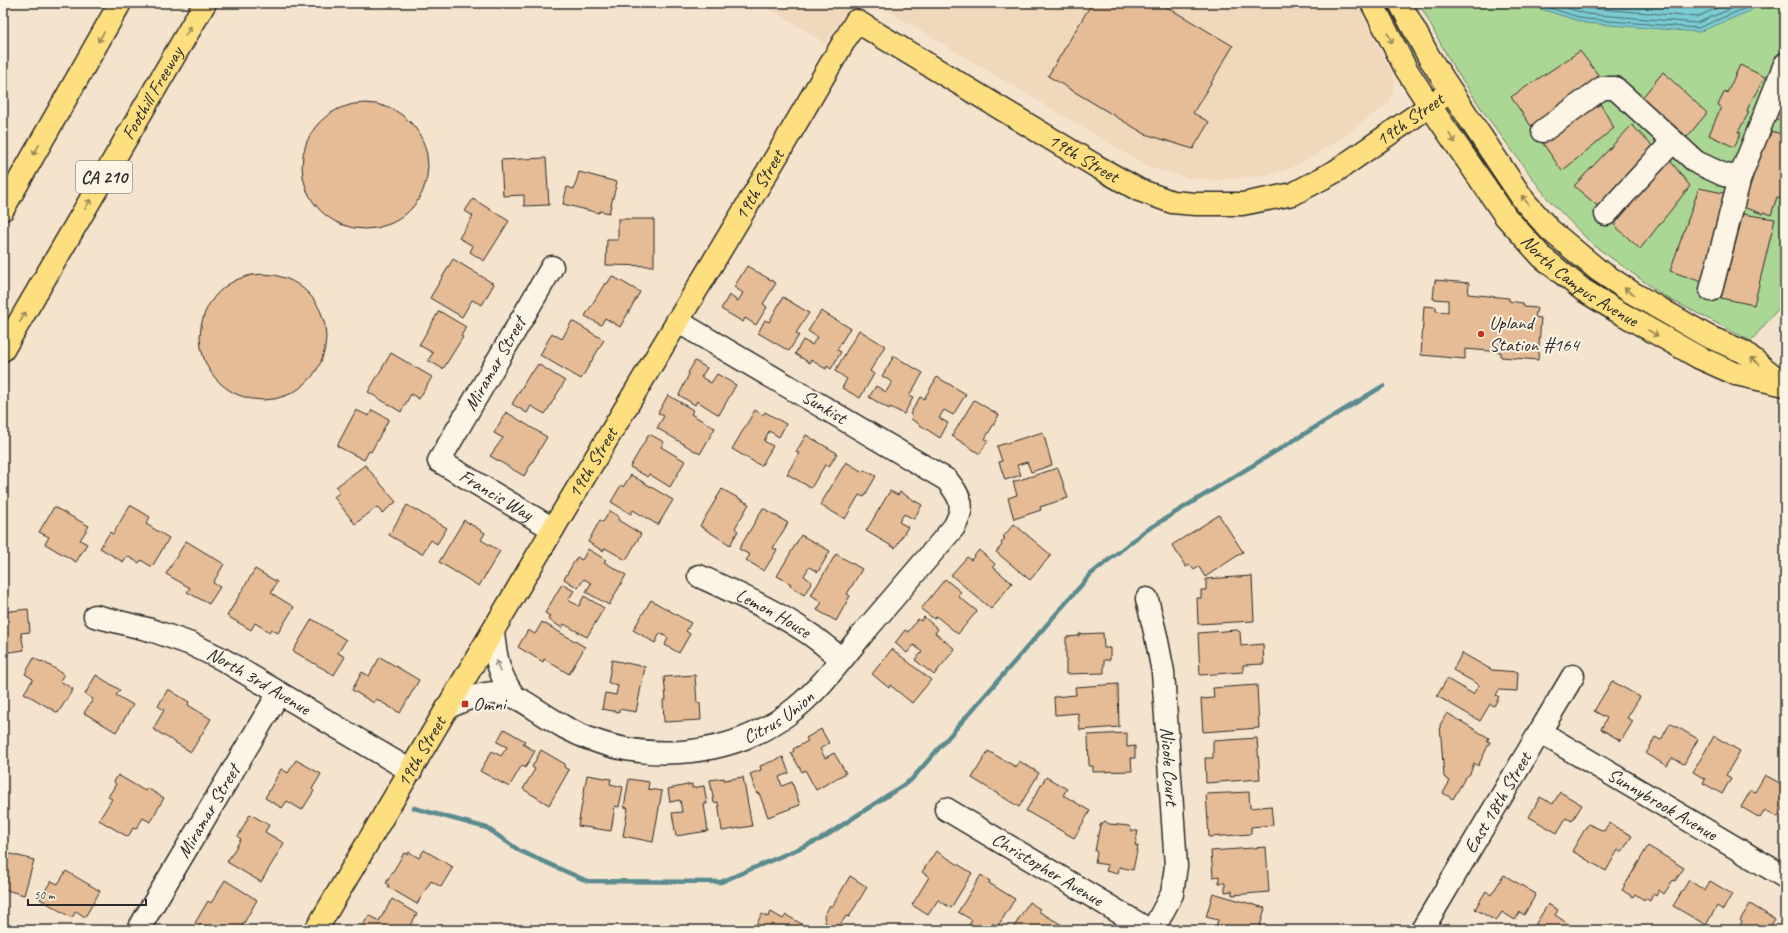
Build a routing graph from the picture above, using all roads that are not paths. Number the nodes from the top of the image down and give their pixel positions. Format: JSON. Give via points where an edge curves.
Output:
{"nodes":[{"id":1,"x":120,"y":3,"type":"edge"},
{"id":2,"x":205,"y":3,"type":"edge"},
{"id":3,"x":1372,"y":3,"type":"edge"},
{"id":4,"x":1400,"y":3,"type":"edge"},
{"id":5,"x":1785,"y":64,"type":"edge"},
{"id":6,"x":1451,"y":91,"type":"junction"},
{"id":7,"x":1430,"y":106,"type":"junction"},
{"id":8,"x":1543,"y":131,"type":"dead end"},
{"id":9,"x":1673,"y":141,"type":"junction"},
{"id":10,"x":1740,"y":177,"type":"junction"},
{"id":11,"x":3,"y":208,"type":"edge"},
{"id":12,"x":1606,"y":214,"type":"dead end"},
{"id":13,"x":552,"y":267,"type":"dead end"},
{"id":14,"x":1711,"y":290,"type":"dead end"},
{"id":15,"x":677,"y":321,"type":"junction"},
{"id":16,"x":3,"y":350,"type":"edge"},
{"id":17,"x":439,"y":461,"type":"joint"},
{"id":18,"x":961,"y":503,"type":"joint"},
{"id":19,"x":553,"y":529,"type":"junction"},
{"id":20,"x":699,"y":576,"type":"dead end"},
{"id":21,"x":1147,"y":599,"type":"dead end"},
{"id":22,"x":95,"y":616,"type":"dead end"},
{"id":23,"x":493,"y":631,"type":"junction"},
{"id":24,"x":842,"y":659,"type":"junction"},
{"id":25,"x":1573,"y":676,"type":"dead end"},
{"id":26,"x":279,"y":693,"type":"junction"},
{"id":27,"x":514,"y":696,"type":"junction"},
{"id":28,"x":449,"y":707,"type":"junction"},
{"id":29,"x":1540,"y":732,"type":"junction"},
{"id":30,"x":411,"y":771,"type":"junction"},
{"id":31,"x":946,"y":809,"type":"dead end"},
{"id":32,"x":1785,"y":877,"type":"edge"},
{"id":33,"x":1427,"y":928,"type":"edge"},
{"id":34,"x":138,"y":930,"type":"edge"},
{"id":35,"x":316,"y":930,"type":"edge"},
{"id":36,"x":1149,"y":930,"type":"edge"},
{"id":37,"x":1153,"y":930,"type":"edge"}],
"edges":[{"from":1,"to":11,"type":"main road","one_way":true},
{"from":16,"to":2,"type":"main road","name":"Foothill Freeway","number":"CA 210","one_way":true},
{"from":3,"to":7,"type":"main road","one_way":true,"via":[[1406,69]]},
{"from":4,"to":6,"type":"main road"},
{"from":5,"to":10,"type":"street"},
{"from":6,"to":7,"type":"main road","name":"19th Street"},
{"from":7,"to":6,"type":"main road","name":"North Campus Avenue","one_way":true,"via":[[1506,217],[1542,257],[1583,290],[1698,357],[1736,374],[1785,385],[1744,352],[1707,336],[1631,292],[1598,270],[1550,230],[1525,202]]},
{"from":7,"to":15,"type":"main road","name":"19th Street","via":[[1336,171],[1293,194],[1242,204],[1172,202],[1139,190],[1096,166],[856,21]]},
{"from":8,"to":9,"type":"street","via":[[1602,88],[1615,88]]},
{"from":9,"to":10,"type":"street","via":[[1696,162],[1724,175]]},
{"from":9,"to":12,"type":"street"},
{"from":10,"to":14,"type":"street"},
{"from":13,"to":17,"type":"street","name":"Miramar Street"},
{"from":15,"to":18,"type":"street","name":"Sunkist","via":[[947,480]]},
{"from":15,"to":19,"type":"main road","name":"19th Street"},
{"from":17,"to":19,"type":"street","name":"Francis Way"},
{"from":18,"to":24,"type":"street","name":"Citrus Union","via":[[961,515],[954,526]]},
{"from":19,"to":23,"type":"main road","name":"19th Street"},
{"from":20,"to":24,"type":"street","name":"Lemon House","via":[[782,617]]},
{"from":21,"to":37,"type":"street","name":"Nicole Court","via":[[1163,672],[1176,866],[1172,894]]},
{"from":22,"to":26,"type":"street","name":"North 3rd Avenue","via":[[151,630],[190,644]]},
{"from":27,"to":23,"type":"street","name":"Citrus Union","one_way":true,"via":[[498,666]]},
{"from":23,"to":28,"type":"main road","name":"19th Street"},
{"from":24,"to":27,"type":"street","name":"Citrus Union","via":[[821,684],[789,714],[754,734],[729,744],[699,750],[641,752],[613,746],[587,738]]},
{"from":25,"to":29,"type":"street","name":"East 18th Street"},
{"from":26,"to":30,"type":"street","name":"North 3rd Avenue"},
{"from":26,"to":34,"type":"street","name":"Miramar Street"},
{"from":27,"to":28,"type":"street","name":"Citrus Union","via":[[504,693],[483,693]]},
{"from":28,"to":30,"type":"main road","name":"19th Street"},
{"from":29,"to":32,"type":"street","name":"Sunnybrook Avenue"},
{"from":29,"to":33,"type":"street","name":"East 18th Street"},
{"from":30,"to":35,"type":"main road","name":"19th Street"},
{"from":31,"to":36,"type":"street","name":"Christopher Avenue"}]}
